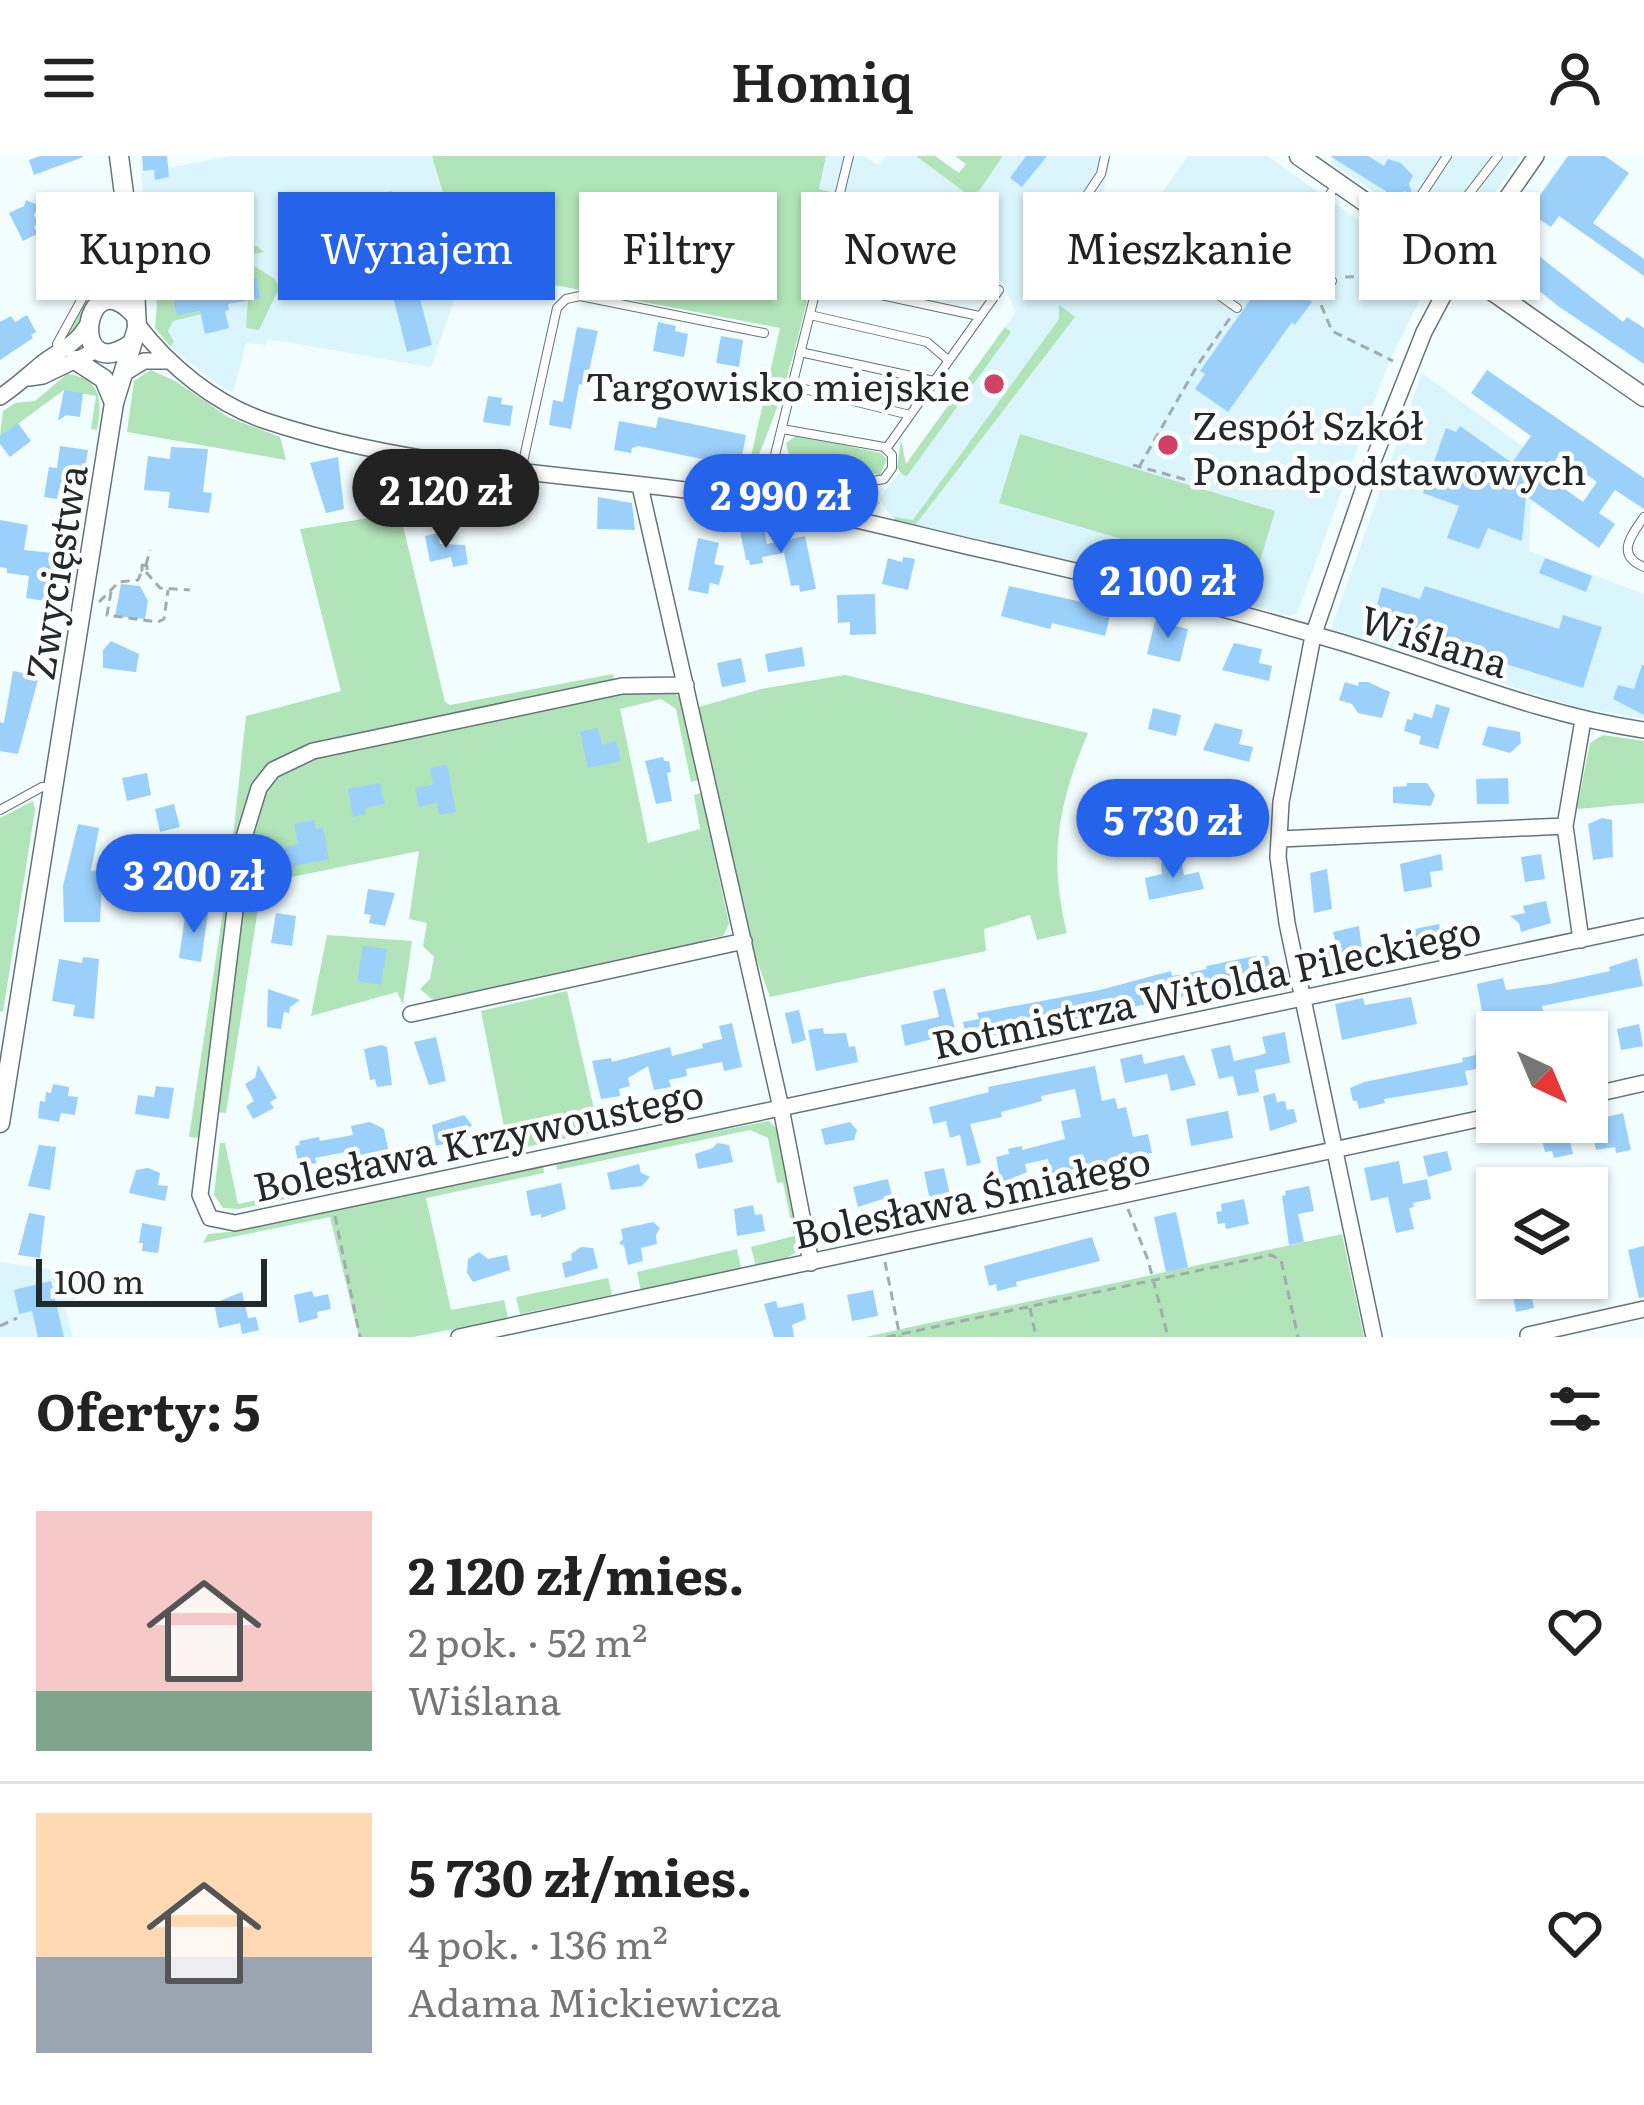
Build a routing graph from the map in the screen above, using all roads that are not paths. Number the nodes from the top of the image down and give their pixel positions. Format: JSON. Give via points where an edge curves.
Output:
{"nodes":[{"id":1,"x":119,"y":156,"type":"edge"},
{"id":2,"x":849,"y":156,"type":"edge"},
{"id":3,"x":1105,"y":156,"type":"edge"},
{"id":4,"x":1299,"y":156,"type":"edge"},
{"id":5,"x":1447,"y":156,"type":"edge"},
{"id":6,"x":1498,"y":156,"type":"edge"},
{"id":7,"x":1536,"y":156,"type":"edge"},
{"id":8,"x":1338,"y":183,"type":"junction"},
{"id":9,"x":123,"y":192,"type":"edge"},
{"id":10,"x":840,"y":192,"type":"edge"},
{"id":11,"x":1089,"y":192,"type":"edge"},
{"id":12,"x":1332,"y":192,"type":"edge"},
{"id":13,"x":1511,"y":192,"type":"edge"},
{"id":14,"x":1359,"y":198,"type":"edge"},
{"id":15,"x":81,"y":300,"type":"edge"},
{"id":16,"x":135,"y":300,"type":"edge"},
{"id":17,"x":813,"y":300,"type":"edge"},
{"id":18,"x":905,"y":300,"type":"edge"},
{"id":19,"x":991,"y":300,"type":"edge"},
{"id":20,"x":1226,"y":300,"type":"edge"},
{"id":21,"x":1442,"y":300,"type":"edge"},
{"id":22,"x":1504,"y":300,"type":"edge"},
{"id":23,"x":109,"y":302,"type":"joint"},
{"id":24,"x":1237,"y":308,"type":"road end"},
{"id":25,"x":810,"y":315,"type":"junction"},
{"id":26,"x":979,"y":316,"type":"junction"},
{"id":27,"x":136,"y":319,"type":"junction"},
{"id":28,"x":87,"y":326,"type":"junction"},
{"id":29,"x":764,"y":333,"type":"dead end"},
{"id":30,"x":131,"y":344,"type":"junction"},
{"id":31,"x":103,"y":351,"type":"junction"},
{"id":32,"x":800,"y":352,"type":"junction"},
{"id":33,"x":169,"y":359,"type":"junction"},
{"id":34,"x":66,"y":360,"type":"junction"},
{"id":35,"x":948,"y":360,"type":"junction"},
{"id":36,"x":934,"y":381,"type":"junction"},
{"id":37,"x":792,"y":386,"type":"junction"},
{"id":38,"x":118,"y":388,"type":"junction"},
{"id":39,"x":0,"y":397,"type":"edge"},
{"id":40,"x":1644,"y":397,"type":"edge"},
{"id":41,"x":910,"y":415,"type":"junction"},
{"id":42,"x":782,"y":429,"type":"junction"},
{"id":43,"x":886,"y":448,"type":"junction"},
{"id":44,"x":774,"y":459,"type":"junction"},
{"id":45,"x":520,"y":473,"type":"junction"},
{"id":46,"x":640,"y":486,"type":"junction"},
{"id":47,"x":748,"y":498,"type":"junction"},
{"id":48,"x":1644,"y":517,"type":"edge"},
{"id":49,"x":1644,"y":567,"type":"edge"},
{"id":50,"x":1313,"y":635,"type":"junction"},
{"id":51,"x":686,"y":685,"type":"junction"},
{"id":52,"x":1583,"y":721,"type":"junction"},
{"id":53,"x":1644,"y":730,"type":"edge"},
{"id":54,"x":52,"y":788,"type":"junction"},
{"id":55,"x":0,"y":810,"type":"edge"},
{"id":56,"x":1565,"y":826,"type":"junction"},
{"id":57,"x":1280,"y":839,"type":"junction"},
{"id":58,"x":1644,"y":926,"type":"edge"},
{"id":59,"x":1581,"y":940,"type":"junction"},
{"id":60,"x":743,"y":941,"type":"junction"},
{"id":61,"x":1303,"y":998,"type":"junction"},
{"id":62,"x":411,"y":1014,"type":"dead end"},
{"id":63,"x":1644,"y":1084,"type":"edge"},
{"id":64,"x":1608,"y":1092,"type":"edge"},
{"id":65,"x":781,"y":1108,"type":"junction"},
{"id":66,"x":1476,"y":1120,"type":"edge"},
{"id":67,"x":0,"y":1123,"type":"edge"},
{"id":68,"x":1333,"y":1151,"type":"junction"},
{"id":69,"x":811,"y":1263,"type":"junction"},
{"id":70,"x":1644,"y":1309,"type":"edge"},
{"id":71,"x":1528,"y":1335,"type":"edge"},
{"id":72,"x":459,"y":1337,"type":"edge"},
{"id":73,"x":1374,"y":1337,"type":"edge"}],
"edges":[{"from":1,"to":9,"type":"street"},
{"from":2,"to":10,"type":"lane"},
{"from":3,"to":11,"type":"lane"},
{"from":4,"to":8,"type":"street"},
{"from":5,"to":6,"type":"lane","via":[[1418,200],[1446,221]]},
{"from":7,"to":13,"type":"street"},
{"from":8,"to":12,"type":"lane"},
{"from":8,"to":14,"type":"street"},
{"from":15,"to":34,"type":"lane","via":[[57,344]]},
{"from":16,"to":27,"type":"street"},
{"from":17,"to":25,"type":"lane"},
{"from":18,"to":26,"type":"lane"},
{"from":19,"to":26,"type":"lane"},
{"from":20,"to":24,"type":"lane"},
{"from":21,"to":50,"type":"street","via":[[1410,364]]},
{"from":22,"to":40,"type":"street"},
{"from":23,"to":27,"type":"street"},
{"from":23,"to":28,"type":"street","via":[[93,310]]},
{"from":25,"to":32,"type":"lane"},
{"from":25,"to":35,"type":"lane","via":[[927,342]]},
{"from":26,"to":35,"type":"lane"},
{"from":27,"to":30,"type":"street"},
{"from":27,"to":33,"type":"street","name":"Wiślana"},
{"from":28,"to":31,"type":"street"},
{"from":28,"to":34,"type":"street"},
{"from":29,"to":45,"type":"lane","via":[[566,299],[557,308]]},
{"from":30,"to":31,"type":"street"},
{"from":30,"to":33,"type":"street","name":"Wiślana"},
{"from":30,"to":38,"type":"street","name":"Zwycięstwa"},
{"from":31,"to":34,"type":"street"},
{"from":31,"to":38,"type":"street","name":"Zwycięstwa","via":[[116,365]]},
{"from":32,"to":36,"type":"lane"},
{"from":32,"to":37,"type":"lane"},
{"from":33,"to":38,"type":"street","via":[[148,359]]},
{"from":33,"to":45,"type":"street","name":"Wiślana","via":[[227,404],[270,423]]},
{"from":34,"to":38,"type":"street"},
{"from":34,"to":39,"type":"street"},
{"from":35,"to":36,"type":"lane"},
{"from":36,"to":41,"type":"lane"},
{"from":37,"to":41,"type":"lane"},
{"from":37,"to":42,"type":"lane"},
{"from":38,"to":54,"type":"street","name":"Zwycięstwa"},
{"from":41,"to":43,"type":"lane"},
{"from":42,"to":43,"type":"lane"},
{"from":42,"to":44,"type":"lane"},
{"from":43,"to":44,"type":"lane","via":[[892,468],[876,482]]},
{"from":44,"to":47,"type":"lane"},
{"from":45,"to":46,"type":"street","name":"Wiślana"},
{"from":46,"to":47,"type":"street","name":"Wiślana"},
{"from":46,"to":51,"type":"street"},
{"from":47,"to":50,"type":"street","name":"Wiślana","via":[[1072,570]]},
{"from":48,"to":49,"type":"lane","via":[[1626,548]]},
{"from":50,"to":52,"type":"street","name":"Wiślana"},
{"from":50,"to":57,"type":"street"},
{"from":51,"to":60,"type":"street"},
{"from":51,"to":65,"type":"street","name":"Bolesława Krzywoustego","via":[[622,686],[313,751],[272,770],[244,837],[200,1202],[213,1220],[235,1223]]},
{"from":52,"to":53,"type":"street","name":"Wiślana"},
{"from":52,"to":56,"type":"street"},
{"from":54,"to":55,"type":"lane"},
{"from":54,"to":67,"type":"street","name":"Zwycięstwa"},
{"from":56,"to":57,"type":"street"},
{"from":56,"to":59,"type":"street"},
{"from":57,"to":61,"type":"street"},
{"from":58,"to":59,"type":"street","name":"Rotmistrza Witolda Pileckiego"},
{"from":59,"to":61,"type":"street","name":"Rotmistrza Witolda Pileckiego"},
{"from":60,"to":62,"type":"street"},
{"from":60,"to":65,"type":"street"},
{"from":61,"to":65,"type":"street","name":"Rotmistrza Witolda Pileckiego"},
{"from":61,"to":68,"type":"street"},
{"from":63,"to":64,"type":"street"},
{"from":65,"to":69,"type":"street"},
{"from":66,"to":68,"type":"street","name":"Bolesława Śmiałego"},
{"from":68,"to":69,"type":"street","name":"Bolesława Śmiałego"},
{"from":68,"to":73,"type":"street"},
{"from":69,"to":72,"type":"street","name":"Bolesława Śmiałego"},
{"from":70,"to":71,"type":"street"}]}
